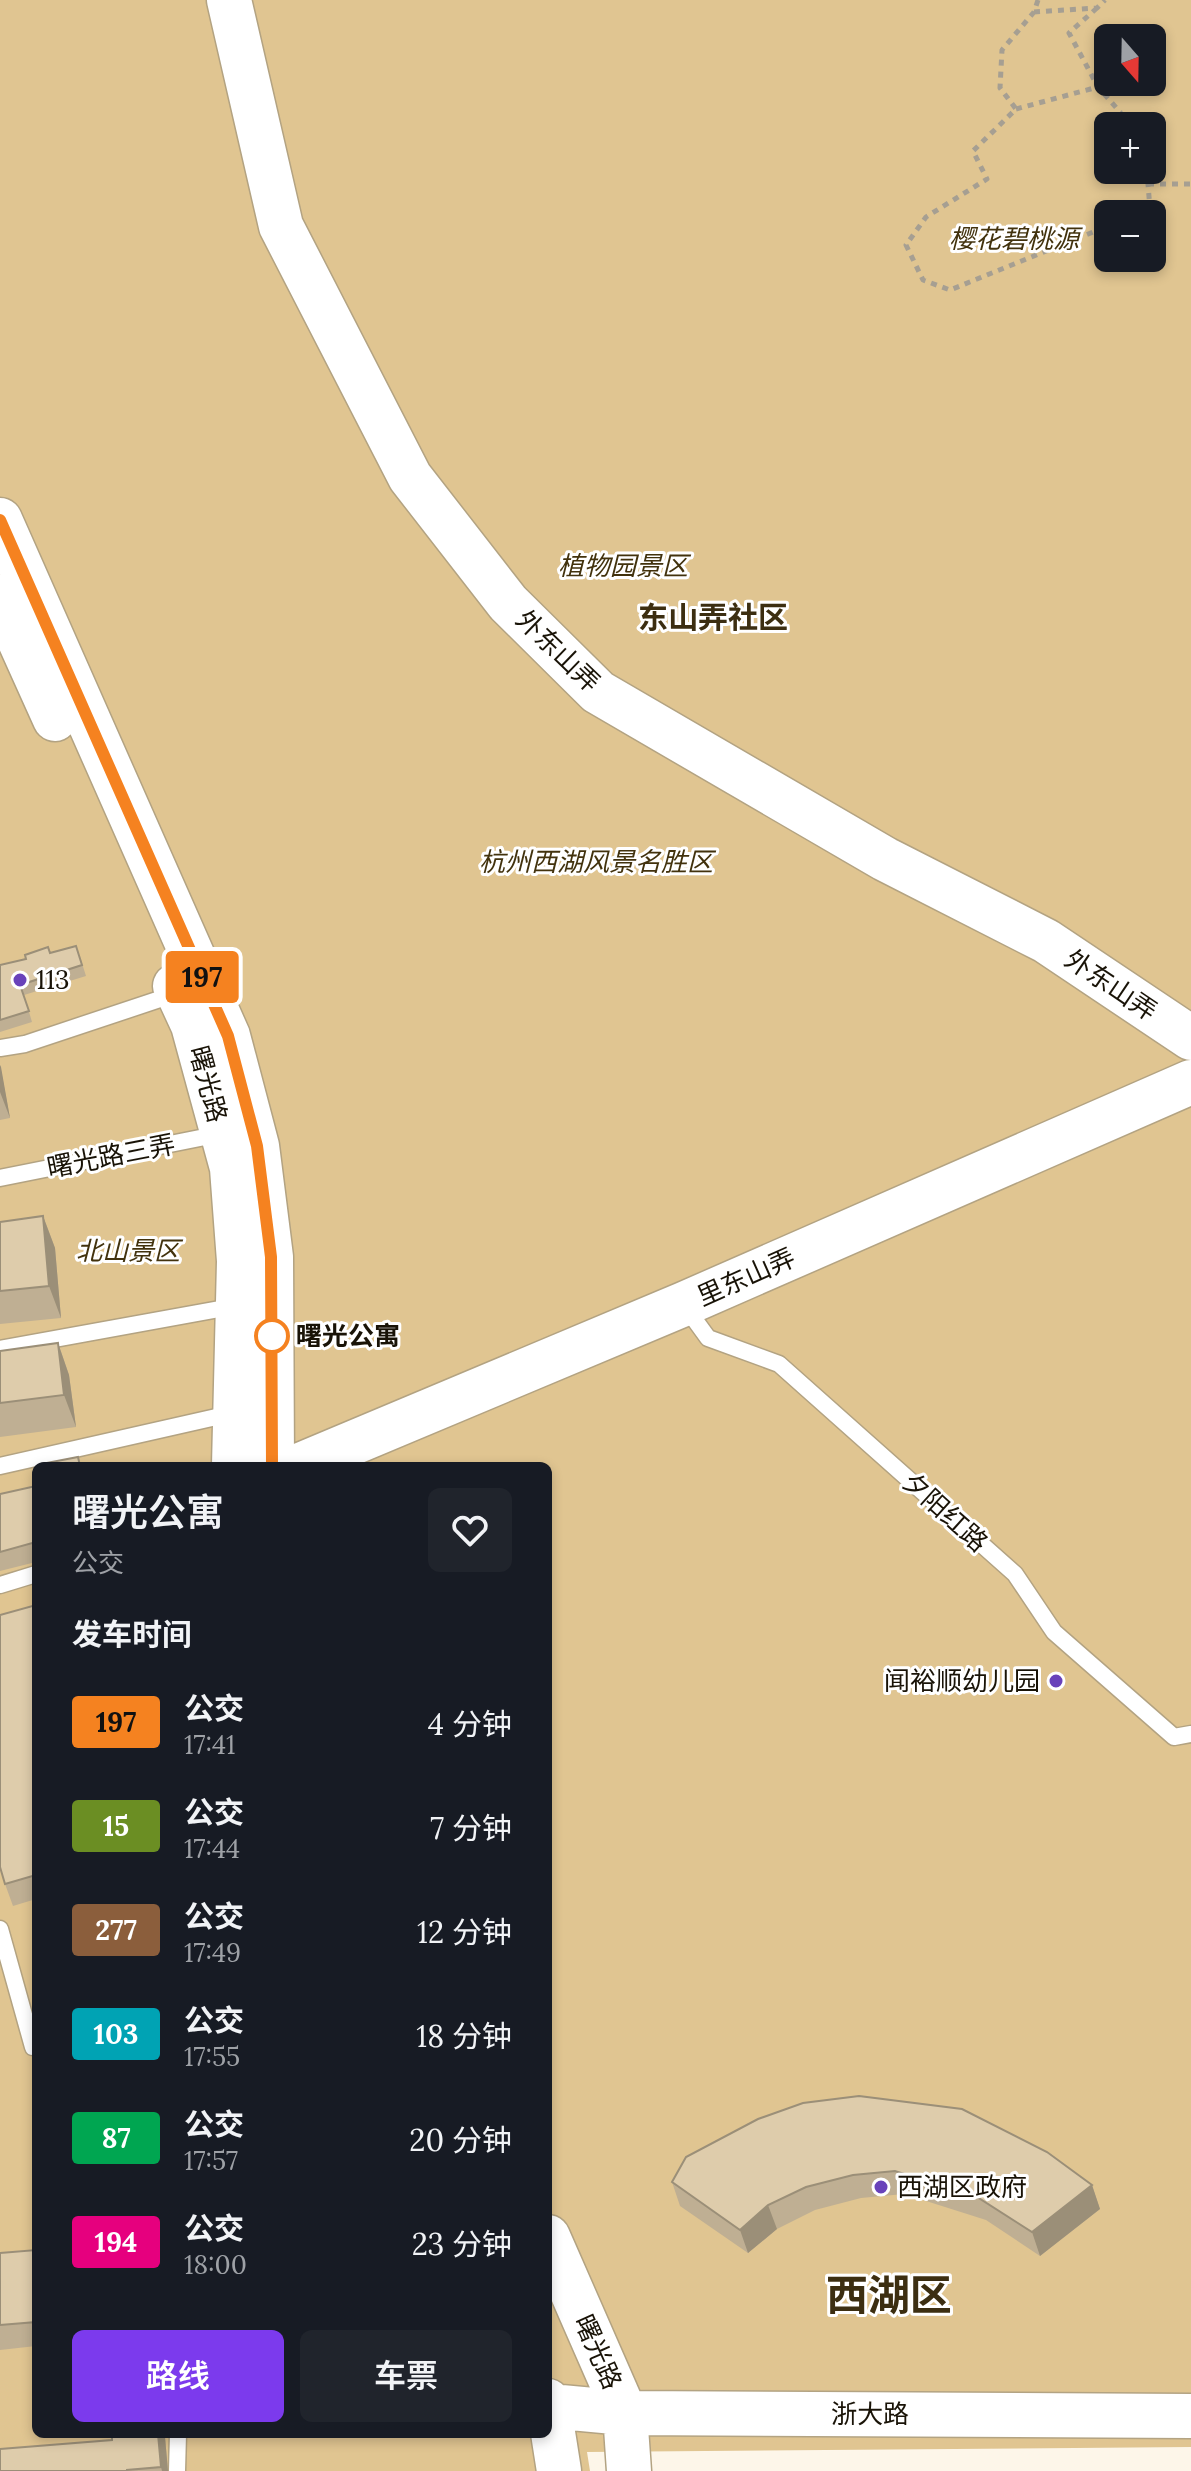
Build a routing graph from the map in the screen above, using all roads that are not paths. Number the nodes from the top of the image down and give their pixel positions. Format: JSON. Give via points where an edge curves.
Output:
{"nodes":[{"id":1,"x":229,"y":0,"type":"edge"},
{"id":2,"x":0,"y":520,"type":"edge"},
{"id":3,"x":5,"y":624,"type":"edge"},
{"id":4,"x":178,"y":993,"type":"junction"},
{"id":5,"x":1191,"y":1038,"type":"edge"},
{"id":6,"x":0,"y":1048,"type":"edge"},
{"id":7,"x":1191,"y":1082,"type":"edge"},
{"id":8,"x":222,"y":1134,"type":"junction"},
{"id":9,"x":0,"y":1178,"type":"edge"},
{"id":10,"x":684,"y":1304,"type":"junction"},
{"id":11,"x":238,"y":1306,"type":"junction"},
{"id":12,"x":0,"y":1349,"type":"edge"},
{"id":13,"x":235,"y":1413,"type":"junction"},
{"id":14,"x":234,"y":1462,"type":"edge"},
{"id":15,"x":272,"y":1462,"type":"edge"},
{"id":16,"x":308,"y":1462,"type":"edge"},
{"id":17,"x":0,"y":1466,"type":"edge"},
{"id":18,"x":32,"y":1575,"type":"edge"},
{"id":19,"x":0,"y":1585,"type":"edge"},
{"id":20,"x":1191,"y":1734,"type":"edge"},
{"id":21,"x":0,"y":1929,"type":"edge"},
{"id":22,"x":32,"y":2041,"type":"edge"},
{"id":23,"x":552,"y":2246,"type":"edge"},
{"id":24,"x":552,"y":2404,"type":"edge"},
{"id":25,"x":625,"y":2413,"type":"junction"},
{"id":26,"x":1191,"y":2416,"type":"edge"},
{"id":27,"x":552,"y":2424,"type":"edge"},
{"id":28,"x":178,"y":2438,"type":"edge"},
{"id":29,"x":177,"y":2471,"type":"edge"},
{"id":30,"x":559,"y":2471,"type":"edge"},
{"id":31,"x":629,"y":2471,"type":"edge"}],
"edges":[{"from":1,"to":5,"type":"main road","name":"外东山弄","via":[[281,226],[410,477],[508,603],[598,692],[885,859],[1046,941]]},
{"from":2,"to":15,"type":"main road","name":"曙光路","via":[[228,1036],[257,1146],[271,1257]]},
{"from":3,"to":4,"type":"main road","name":"曙光路"},
{"from":4,"to":6,"type":"lane"},
{"from":4,"to":8,"type":"main road","name":"曙光路","via":[[193,1025]]},
{"from":7,"to":10,"type":"main road","name":"里东山弄"},
{"from":8,"to":9,"type":"lane","name":"曙光路三弄"},
{"from":8,"to":11,"type":"main road","name":"曙光路","via":[[232,1168]]},
{"from":10,"to":16,"type":"main road","name":"里东山弄"},
{"from":10,"to":20,"type":"lane","name":"夕阳红路","via":[[708,1338],[779,1364],[1015,1574],[1054,1632],[1174,1737]]},
{"from":11,"to":12,"type":"lane"},
{"from":11,"to":13,"type":"main road","name":"曙光路"},
{"from":13,"to":14,"type":"main road","name":"曙光路"},
{"from":13,"to":17,"type":"lane"},
{"from":18,"to":19,"type":"lane"},
{"from":21,"to":22,"type":"lane"},
{"from":23,"to":25,"type":"main road","name":"曙光路"},
{"from":24,"to":25,"type":"main road","name":"浙大路"},
{"from":25,"to":26,"type":"main road","name":"浙大路"},
{"from":25,"to":31,"type":"main road","name":"曙光路"},
{"from":27,"to":30,"type":"main road"},
{"from":28,"to":29,"type":"lane"}]}
